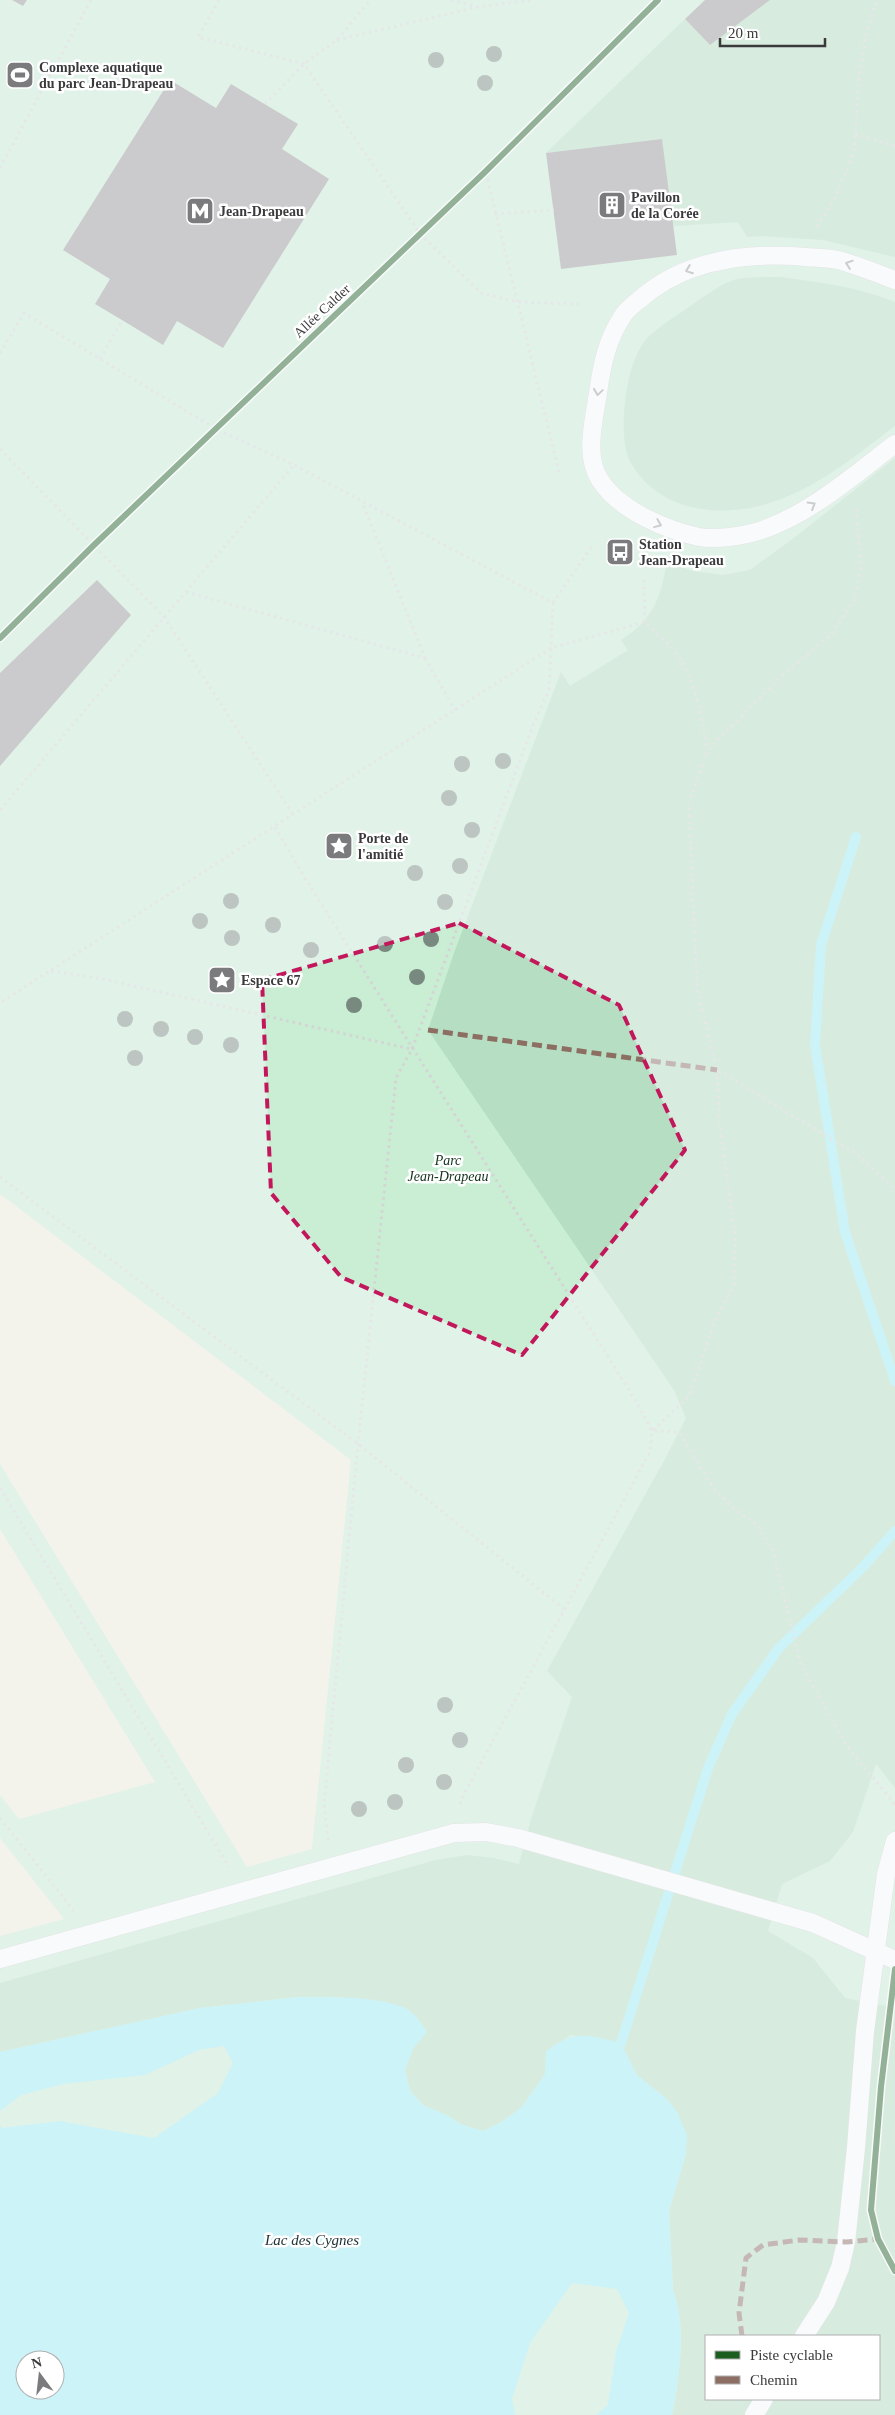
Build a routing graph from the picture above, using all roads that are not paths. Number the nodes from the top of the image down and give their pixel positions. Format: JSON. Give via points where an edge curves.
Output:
{"nodes":[{"id":1,"x":895,"y":280,"type":"edge"},
{"id":2,"x":895,"y":444,"type":"edge"},
{"id":3,"x":895,"y":1841,"type":"edge"},
{"id":4,"x":875,"y":1952,"type":"junction"},
{"id":5,"x":0,"y":1959,"type":"edge"},
{"id":6,"x":895,"y":1960,"type":"edge"},
{"id":7,"x":805,"y":2335,"type":"edge"},
{"id":8,"x":763,"y":2400,"type":"edge"},
{"id":9,"x":754,"y":2415,"type":"edge"}],
"edges":[{"from":1,"to":2,"type":"lane","one_way":true,"via":[[837,260],[781,255],[743,256],[712,261],[674,276],[650,290],[625,312],[604,355],[592,458],[599,480],[617,499],[656,524],[701,537],[724,536],[759,531],[812,506]]},
{"from":3,"to":4,"type":"lane","via":[[886,1874]]},
{"from":4,"to":5,"type":"lane","via":[[812,1923],[518,1838],[486,1832],[454,1833]]},
{"from":4,"to":6,"type":"lane"},
{"from":4,"to":7,"type":"lane","via":[[846,2242],[840,2268],[826,2302]]},
{"from":8,"to":9,"type":"lane"}]}
